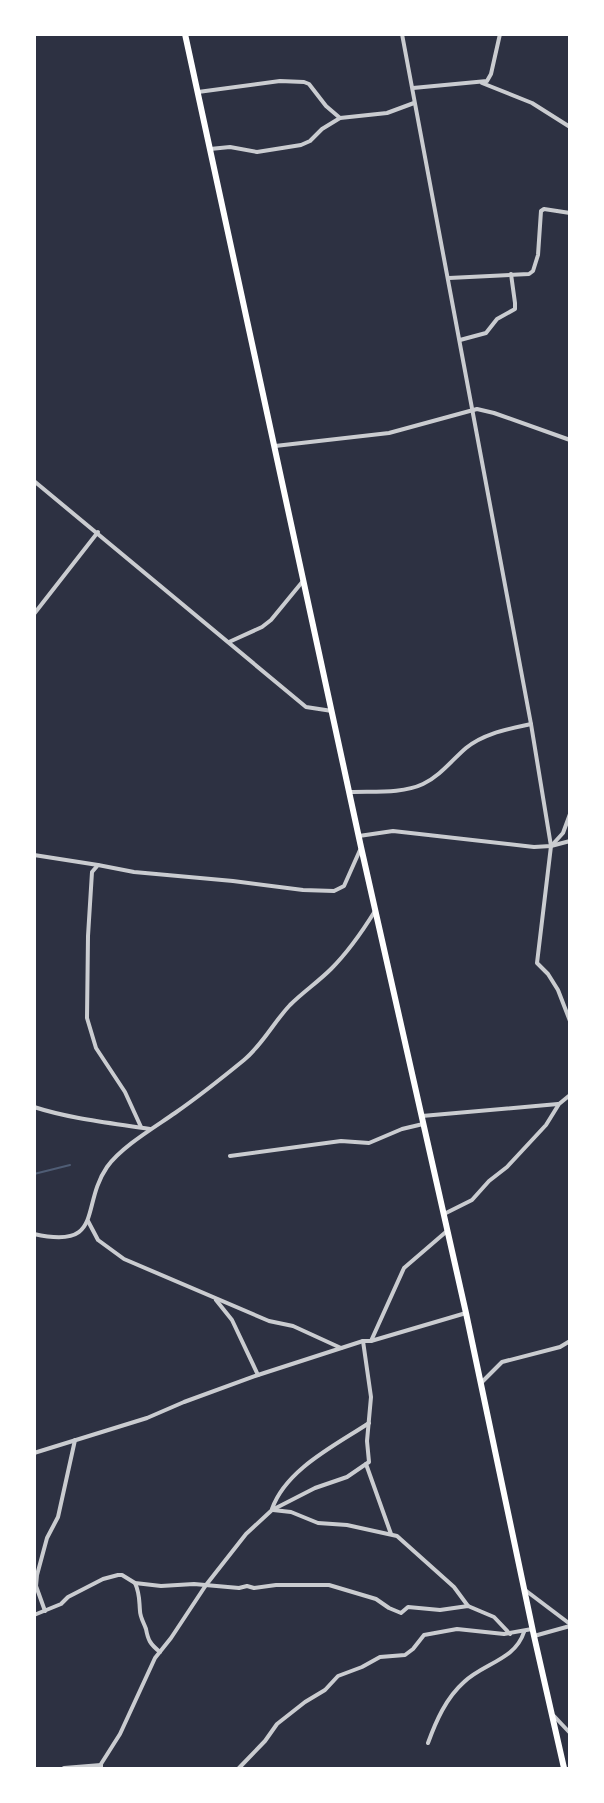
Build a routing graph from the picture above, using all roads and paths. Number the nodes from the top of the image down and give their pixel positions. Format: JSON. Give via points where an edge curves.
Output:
{"nodes":[{"id":1,"x":185,"y":34,"type":"edge"},
{"id":2,"x":402,"y":34,"type":"edge"},
{"id":3,"x":500,"y":34,"type":"edge"},
{"id":4,"x":482,"y":82,"type":"junction"},
{"id":5,"x":413,"y":88,"type":"junction"},
{"id":6,"x":198,"y":92,"type":"junction"},
{"id":7,"x":414,"y":104,"type":"junction"},
{"id":8,"x":340,"y":118,"type":"junction"},
{"id":9,"x":570,"y":127,"type":"edge"},
{"id":10,"x":210,"y":149,"type":"junction"},
{"id":11,"x":570,"y":213,"type":"edge"},
{"id":12,"x":511,"y":274,"type":"junction"},
{"id":13,"x":449,"y":278,"type":"junction"},
{"id":14,"x":460,"y":340,"type":"junction"},
{"id":15,"x":473,"y":411,"type":"junction"},
{"id":16,"x":570,"y":440,"type":"edge"},
{"id":17,"x":274,"y":446,"type":"junction"},
{"id":18,"x":34,"y":481,"type":"edge"},
{"id":19,"x":98,"y":532,"type":"junction"},
{"id":20,"x":304,"y":579,"type":"junction"},
{"id":21,"x":34,"y":614,"type":"edge"},
{"id":22,"x":228,"y":642,"type":"junction"},
{"id":23,"x":332,"y":711,"type":"junction"},
{"id":24,"x":531,"y":724,"type":"junction"},
{"id":25,"x":350,"y":792,"type":"junction"},
{"id":26,"x":570,"y":814,"type":"edge"},
{"id":27,"x":359,"y":836,"type":"junction"},
{"id":28,"x":570,"y":841,"type":"edge"},
{"id":29,"x":551,"y":846,"type":"junction"},
{"id":30,"x":361,"y":847,"type":"junction"},
{"id":31,"x":34,"y":855,"type":"edge"},
{"id":32,"x":98,"y":865,"type":"junction"},
{"id":33,"x":375,"y":910,"type":"junction"},
{"id":34,"x":570,"y":1021,"type":"edge"},
{"id":35,"x":570,"y":1095,"type":"edge"},
{"id":36,"x":559,"y":1104,"type":"junction"},
{"id":37,"x":34,"y":1107,"type":"edge"},
{"id":38,"x":422,"y":1116,"type":"junction"},
{"id":39,"x":424,"y":1124,"type":"junction"},
{"id":40,"x":141,"y":1127,"type":"junction"},
{"id":41,"x":151,"y":1129,"type":"junction"},
{"id":42,"x":230,"y":1156,"type":"dead end"},
{"id":43,"x":444,"y":1215,"type":"junction"},
{"id":44,"x":87,"y":1220,"type":"junction"},
{"id":45,"x":448,"y":1231,"type":"junction"},
{"id":46,"x":34,"y":1234,"type":"edge"},
{"id":47,"x":213,"y":1297,"type":"junction"},
{"id":48,"x":466,"y":1313,"type":"junction"},
{"id":49,"x":363,"y":1341,"type":"junction"},
{"id":50,"x":371,"y":1341,"type":"junction"},
{"id":51,"x":570,"y":1341,"type":"edge"},
{"id":52,"x":341,"y":1348,"type":"junction"},
{"id":53,"x":258,"y":1375,"type":"junction"},
{"id":54,"x":480,"y":1384,"type":"junction"},
{"id":55,"x":369,"y":1423,"type":"junction"},
{"id":56,"x":75,"y":1440,"type":"junction"},
{"id":57,"x":34,"y":1453,"type":"edge"},
{"id":58,"x":366,"y":1464,"type":"junction"},
{"id":59,"x":272,"y":1510,"type":"junction"},
{"id":60,"x":391,"y":1534,"type":"junction"},
{"id":61,"x":135,"y":1583,"type":"junction"},
{"id":62,"x":206,"y":1585,"type":"junction"},
{"id":63,"x":524,"y":1589,"type":"junction"},
{"id":64,"x":468,"y":1606,"type":"junction"},
{"id":65,"x":45,"y":1611,"type":"junction"},
{"id":66,"x":34,"y":1614,"type":"edge"},
{"id":67,"x":570,"y":1625,"type":"edge"},
{"id":68,"x":525,"y":1631,"type":"junction"},
{"id":69,"x":533,"y":1633,"type":"junction"},
{"id":70,"x":510,"y":1634,"type":"junction"},
{"id":71,"x":160,"y":1652,"type":"junction"},
{"id":72,"x":551,"y":1712,"type":"junction"},
{"id":73,"x":570,"y":1733,"type":"edge"},
{"id":74,"x":428,"y":1743,"type":"dead end"},
{"id":75,"x":101,"y":1766,"type":"edge"},
{"id":76,"x":64,"y":1768,"type":"edge"},
{"id":77,"x":239,"y":1768,"type":"edge"},
{"id":78,"x":564,"y":1768,"type":"edge"}],
"edges":[{"from":1,"to":6,"type":"main road"},
{"from":2,"to":5,"type":"street"},
{"from":3,"to":4,"type":"street","via":[[489,78]]},
{"from":4,"to":5,"type":"street"},
{"from":4,"to":9,"type":"street","via":[[532,103]]},
{"from":5,"to":7,"type":"street"},
{"from":6,"to":8,"type":"street","via":[[280,81],[304,82]]},
{"from":6,"to":10,"type":"main road"},
{"from":7,"to":8,"type":"street","via":[[387,113]]},
{"from":7,"to":13,"type":"street"},
{"from":8,"to":10,"type":"street","via":[[301,145],[257,152],[230,147]]},
{"from":10,"to":17,"type":"main road"},
{"from":11,"to":12,"type":"street","via":[[542,211],[533,271]]},
{"from":12,"to":13,"type":"street"},
{"from":12,"to":14,"type":"street","via":[[514,309],[497,319],[486,333]]},
{"from":13,"to":14,"type":"street"},
{"from":14,"to":15,"type":"street"},
{"from":15,"to":16,"type":"street","via":[[494,412]]},
{"from":15,"to":17,"type":"street","via":[[388,433]]},
{"from":15,"to":24,"type":"street"},
{"from":17,"to":20,"type":"main road"},
{"from":18,"to":19,"type":"street"},
{"from":19,"to":21,"type":"street"},
{"from":19,"to":22,"type":"street"},
{"from":20,"to":22,"type":"street","via":[[271,620]]},
{"from":20,"to":23,"type":"main road"},
{"from":22,"to":23,"type":"street","via":[[306,708]]},
{"from":23,"to":25,"type":"main road"},
{"from":24,"to":25,"type":"street","via":[[475,742],[425,784],[401,790]]},
{"from":24,"to":29,"type":"street"},
{"from":25,"to":27,"type":"main road"},
{"from":26,"to":29,"type":"street","via":[[563,832]]},
{"from":27,"to":29,"type":"street","via":[[393,831]]},
{"from":27,"to":30,"type":"main road"},
{"from":28,"to":29,"type":"street"},
{"from":29,"to":34,"type":"street","via":[[537,963],[553,981]]},
{"from":30,"to":32,"type":"street","via":[[344,886],[334,891]]},
{"from":30,"to":33,"type":"main road"},
{"from":31,"to":32,"type":"street"},
{"from":32,"to":40,"type":"street","via":[[90,878],[87,1018],[96,1048],[125,1092]]},
{"from":33,"to":38,"type":"main road"},
{"from":33,"to":41,"type":"street","via":[[358,939],[289,1007],[261,1044]]},
{"from":35,"to":36,"type":"street"},
{"from":36,"to":38,"type":"street"},
{"from":36,"to":43,"type":"street","via":[[546,1125],[507,1167],[471,1200]]},
{"from":37,"to":40,"type":"street"},
{"from":38,"to":39,"type":"main road"},
{"from":39,"to":42,"type":"street","via":[[369,1143],[341,1141]]},
{"from":39,"to":43,"type":"main road"},
{"from":40,"to":41,"type":"street"},
{"from":41,"to":44,"type":"street","via":[[106,1168]]},
{"from":43,"to":45,"type":"main road"},
{"from":44,"to":46,"type":"street","via":[[82,1229],[65,1239]]},
{"from":44,"to":47,"type":"street","via":[[98,1240],[124,1259]]},
{"from":45,"to":48,"type":"main road"},
{"from":45,"to":50,"type":"street","via":[[404,1268]]},
{"from":47,"to":52,"type":"street"},
{"from":47,"to":53,"type":"street","via":[[232,1320]]},
{"from":48,"to":50,"type":"street"},
{"from":48,"to":54,"type":"main road"},
{"from":49,"to":50,"type":"street"},
{"from":49,"to":52,"type":"street"},
{"from":49,"to":55,"type":"street","via":[[370,1384]]},
{"from":51,"to":54,"type":"street","via":[[561,1347],[502,1362]]},
{"from":52,"to":53,"type":"street"},
{"from":53,"to":56,"type":"street","via":[[147,1418]]},
{"from":54,"to":63,"type":"main road"},
{"from":55,"to":58,"type":"street"},
{"from":55,"to":59,"type":"street","via":[[310,1462],[281,1492]]},
{"from":56,"to":57,"type":"street"},
{"from":56,"to":65,"type":"street","via":[[58,1517],[47,1538],[36,1586]]},
{"from":58,"to":59,"type":"street","via":[[347,1477]]},
{"from":58,"to":60,"type":"street"},
{"from":59,"to":60,"type":"street","via":[[291,1512],[318,1523]]},
{"from":59,"to":62,"type":"street","via":[[246,1534]]},
{"from":60,"to":64,"type":"street","via":[[454,1587]]},
{"from":61,"to":62,"type":"street"},
{"from":61,"to":65,"type":"street","via":[[122,1575],[109,1576]]},
{"from":61,"to":71,"type":"street","via":[[148,1642]]},
{"from":62,"to":64,"type":"street","via":[[330,1585],[376,1599],[400,1613],[408,1607],[440,1610]]},
{"from":62,"to":71,"type":"street"},
{"from":63,"to":67,"type":"street"},
{"from":63,"to":69,"type":"main road"},
{"from":64,"to":70,"type":"street","via":[[494,1617]]},
{"from":65,"to":66,"type":"street"},
{"from":67,"to":69,"type":"street"},
{"from":68,"to":69,"type":"street"},
{"from":68,"to":70,"type":"street"},
{"from":68,"to":74,"type":"street","via":[[516,1649],[462,1684],[445,1705]]},
{"from":69,"to":72,"type":"main road"},
{"from":70,"to":77,"type":"street","via":[[457,1629],[424,1635],[405,1655],[380,1657],[343,1674],[277,1724]]},
{"from":71,"to":75,"type":"street"},
{"from":72,"to":73,"type":"street"},
{"from":72,"to":78,"type":"main road"},
{"from":75,"to":76,"type":"street"}]}
